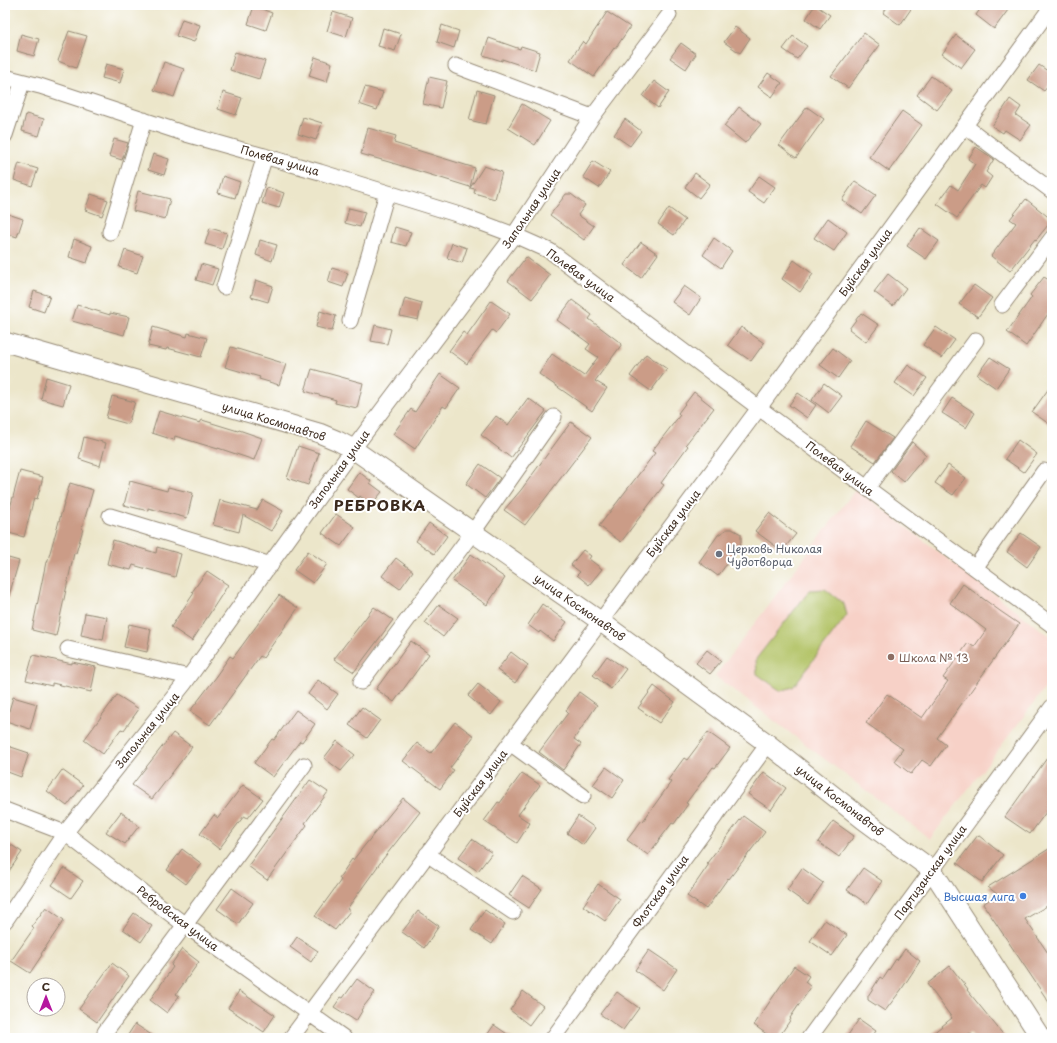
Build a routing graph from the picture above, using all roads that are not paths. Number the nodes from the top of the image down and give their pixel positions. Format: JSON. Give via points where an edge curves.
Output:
{"nodes":[{"id":1,"x":1052,"y":6,"type":"edge"},
{"id":2,"x":670,"y":15,"type":"dead end"},
{"id":3,"x":456,"y":66,"type":"dead end"},
{"id":4,"x":5,"y":78,"type":"edge"},
{"id":5,"x":22,"y":82,"type":"junction"},
{"id":6,"x":592,"y":117,"type":"junction"},
{"id":7,"x":144,"y":120,"type":"junction"},
{"id":8,"x":965,"y":126,"type":"junction"},
{"id":9,"x":5,"y":135,"type":"edge"},
{"id":10,"x":266,"y":156,"type":"junction"},
{"id":11,"x":1052,"y":191,"type":"edge"},
{"id":12,"x":387,"y":193,"type":"junction"},
{"id":13,"x":110,"y":232,"type":"dead end"},
{"id":14,"x":514,"y":234,"type":"junction"},
{"id":15,"x":1052,"y":238,"type":"edge"},
{"id":16,"x":224,"y":287,"type":"dead end"},
{"id":17,"x":1002,"y":305,"type":"dead end"},
{"id":18,"x":350,"y":321,"type":"dead end"},
{"id":19,"x":976,"y":340,"type":"dead end"},
{"id":20,"x":5,"y":342,"type":"edge"},
{"id":21,"x":759,"y":408,"type":"junction"},
{"id":22,"x":554,"y":417,"type":"dead end"},
{"id":23,"x":353,"y":449,"type":"junction"},
{"id":24,"x":1044,"y":472,"type":"dead end"},
{"id":25,"x":867,"y":488,"type":"junction"},
{"id":26,"x":110,"y":516,"type":"dead end"},
{"id":27,"x":473,"y":532,"type":"junction"},
{"id":28,"x":271,"y":565,"type":"junction"},
{"id":29,"x":976,"y":568,"type":"junction"},
{"id":30,"x":600,"y":621,"type":"junction"},
{"id":31,"x":1052,"y":625,"type":"edge"},
{"id":32,"x":68,"y":649,"type":"dead end"},
{"id":33,"x":189,"y":677,"type":"junction"},
{"id":34,"x":361,"y":682,"type":"dead end"},
{"id":35,"x":1052,"y":707,"type":"edge"},
{"id":36,"x":510,"y":743,"type":"junction"},
{"id":37,"x":768,"y":744,"type":"junction"},
{"id":38,"x":304,"y":765,"type":"dead end"},
{"id":39,"x":583,"y":796,"type":"dead end"},
{"id":40,"x":5,"y":810,"type":"edge"},
{"id":41,"x":65,"y":833,"type":"junction"},
{"id":42,"x":427,"y":854,"type":"junction"},
{"id":43,"x":932,"y":870,"type":"junction"},
{"id":44,"x":513,"y":912,"type":"dead end"},
{"id":45,"x":5,"y":921,"type":"edge"},
{"id":46,"x":185,"y":924,"type":"junction"},
{"id":47,"x":309,"y":1013,"type":"junction"},
{"id":48,"x":105,"y":1032,"type":"dead end"},
{"id":49,"x":291,"y":1038,"type":"edge"},
{"id":50,"x":344,"y":1038,"type":"edge"},
{"id":51,"x":553,"y":1038,"type":"edge"},
{"id":52,"x":809,"y":1038,"type":"edge"},
{"id":53,"x":1041,"y":1038,"type":"edge"}],
"edges":[{"from":1,"to":8,"type":"street","name":"Буйская улица"},
{"from":2,"to":6,"type":"street","name":"Запольная улица"},
{"from":3,"to":6,"type":"street"},
{"from":4,"to":5,"type":"street","name":"Полевая улица"},
{"from":5,"to":7,"type":"street","name":"Полевая улица"},
{"from":5,"to":9,"type":"street"},
{"from":6,"to":14,"type":"street","name":"Запольная улица"},
{"from":7,"to":10,"type":"street","name":"Полевая улица"},
{"from":7,"to":13,"type":"street"},
{"from":8,"to":11,"type":"street"},
{"from":8,"to":21,"type":"street","name":"Буйская улица"},
{"from":10,"to":12,"type":"street","name":"Полевая улица"},
{"from":10,"to":16,"type":"street"},
{"from":12,"to":14,"type":"street","name":"Полевая улица"},
{"from":12,"to":18,"type":"street"},
{"from":14,"to":21,"type":"street","name":"Полевая улица","via":[[550,251]]},
{"from":14,"to":23,"type":"street","name":"Запольная улица"},
{"from":15,"to":17,"type":"street"},
{"from":19,"to":25,"type":"street"},
{"from":20,"to":23,"type":"street","name":"улица Космонавтов","via":[[319,433]]},
{"from":21,"to":25,"type":"street","name":"Полевая улица"},
{"from":21,"to":30,"type":"street","name":"Буйская улица"},
{"from":22,"to":27,"type":"street"},
{"from":23,"to":27,"type":"street","name":"улица Космонавтов"},
{"from":23,"to":28,"type":"street","name":"Запольная улица"},
{"from":24,"to":29,"type":"street"},
{"from":25,"to":29,"type":"street","name":"Полевая улица"},
{"from":26,"to":28,"type":"street"},
{"from":27,"to":30,"type":"street","name":"улица Космонавтов"},
{"from":27,"to":34,"type":"street"},
{"from":28,"to":33,"type":"street","name":"Запольная улица"},
{"from":29,"to":31,"type":"street","name":"Полевая улица"},
{"from":30,"to":36,"type":"street","name":"Буйская улица"},
{"from":30,"to":37,"type":"street","name":"улица Космонавтов"},
{"from":32,"to":33,"type":"street"},
{"from":33,"to":41,"type":"street","name":"Запольная улица"},
{"from":35,"to":43,"type":"street","name":"Партизанская улица"},
{"from":36,"to":39,"type":"street"},
{"from":36,"to":42,"type":"street","name":"Буйская улица"},
{"from":37,"to":43,"type":"street","name":"улица Космонавтов"},
{"from":37,"to":51,"type":"street","name":"Флотская улица"},
{"from":38,"to":46,"type":"street"},
{"from":40,"to":41,"type":"street","name":"Ребровская улица"},
{"from":41,"to":45,"type":"street","name":"Запольная улица"},
{"from":41,"to":46,"type":"street","name":"Ребровская улица"},
{"from":42,"to":44,"type":"street"},
{"from":42,"to":47,"type":"street","name":"Буйская улица"},
{"from":43,"to":52,"type":"street","name":"Партизанская улица"},
{"from":43,"to":53,"type":"street","name":"улица Космонавтов"},
{"from":46,"to":47,"type":"street","name":"Ребровская улица"},
{"from":46,"to":48,"type":"street"},
{"from":47,"to":49,"type":"street","name":"Буйская улица"},
{"from":47,"to":50,"type":"street","name":"Ребровская улица"}]}
